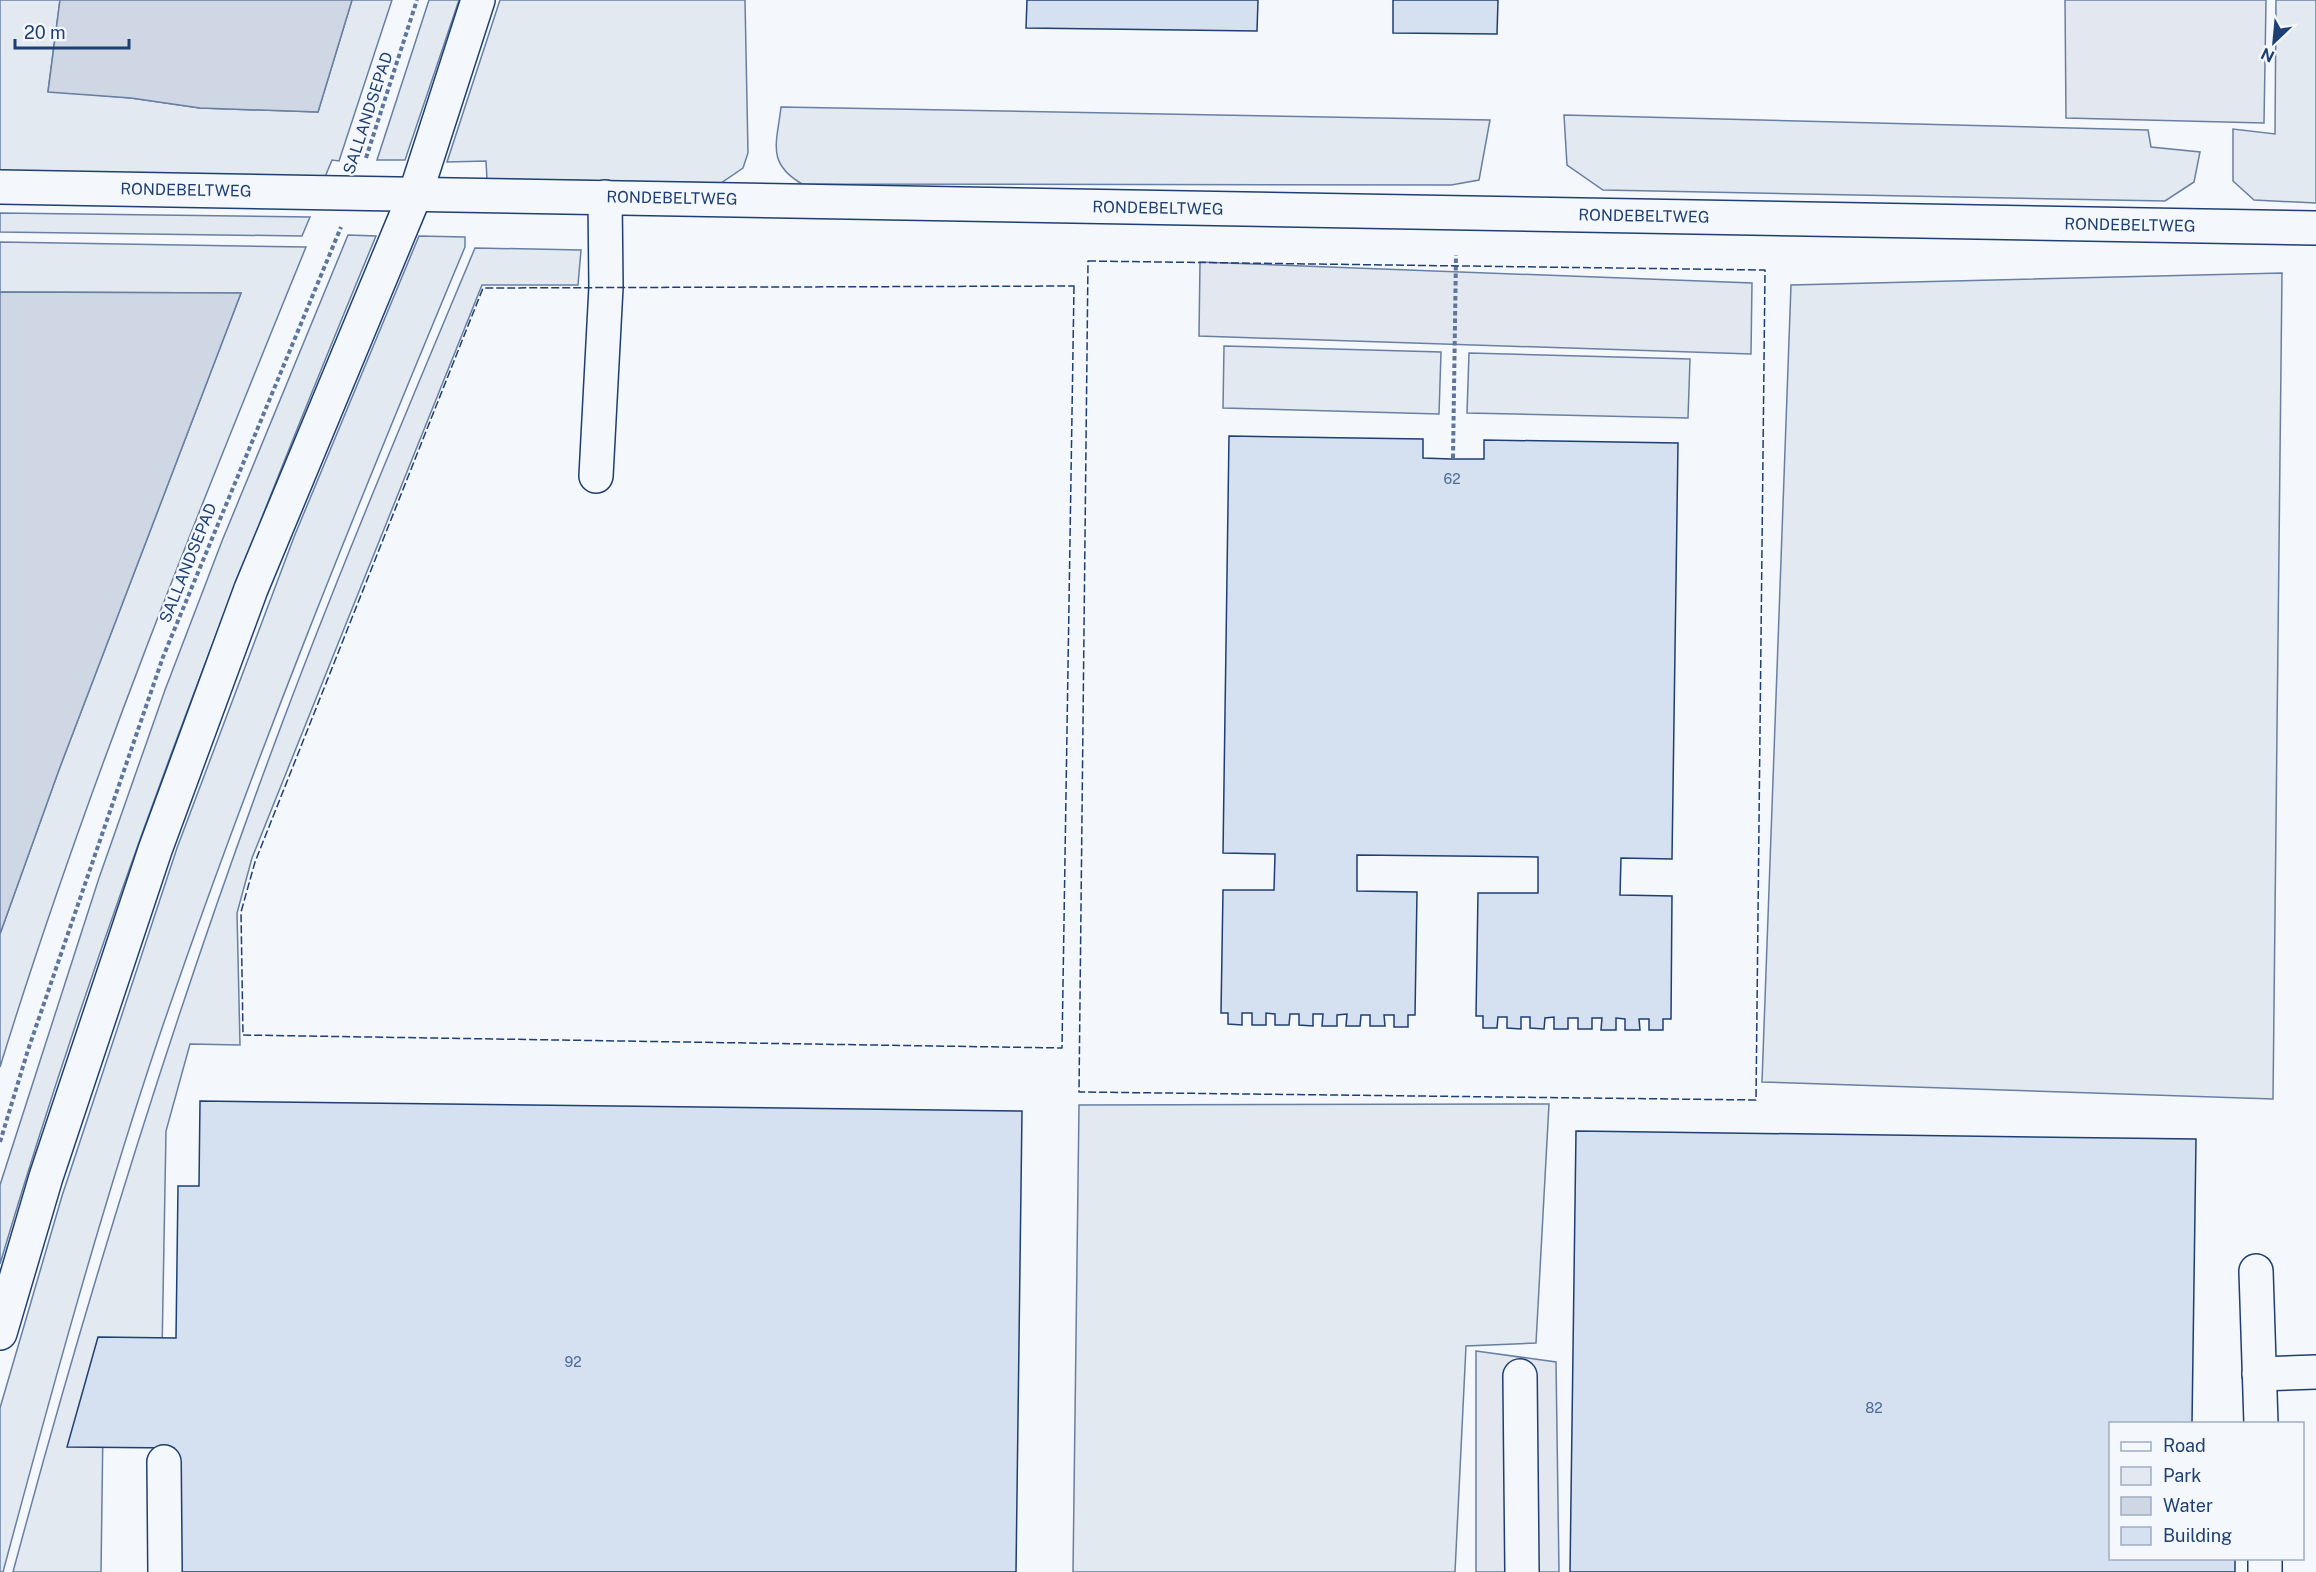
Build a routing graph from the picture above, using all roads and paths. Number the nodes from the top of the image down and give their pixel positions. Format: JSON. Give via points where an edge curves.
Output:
{"nodes":[{"id":1,"x":417,"y":0,"type":"edge"},
{"id":2,"x":478,"y":0,"type":"edge"},
{"id":3,"x":0,"y":187,"type":"edge"},
{"id":4,"x":416,"y":192,"type":"junction"},
{"id":5,"x":355,"y":193,"type":"junction"},
{"id":6,"x":605,"y":197,"type":"junction"},
{"id":7,"x":2316,"y":228,"type":"edge"},
{"id":8,"x":1456,"y":255,"type":"dead end"},
{"id":9,"x":1453,"y":458,"type":"dead end"},
{"id":10,"x":596,"y":476,"type":"dead end"},
{"id":11,"x":0,"y":1142,"type":"edge"},
{"id":12,"x":2256,"y":1271,"type":"dead end"},
{"id":13,"x":0,"y":1333,"type":"edge"},
{"id":14,"x":2316,"y":1372,"type":"edge"},
{"id":15,"x":2259,"y":1374,"type":"junction"},
{"id":16,"x":1520,"y":1376,"type":"dead end"},
{"id":17,"x":2261,"y":1422,"type":"edge"},
{"id":18,"x":164,"y":1462,"type":"dead end"},
{"id":19,"x":165,"y":1572,"type":"edge"},
{"id":20,"x":1522,"y":1572,"type":"edge"}],
"edges":[{"from":1,"to":5,"type":"path","name":"SALLANDSEPAD"},
{"from":2,"to":4,"type":"street"},
{"from":3,"to":5,"type":"street","name":"RONDEBELTWEG"},
{"from":4,"to":5,"type":"street","name":"RONDEBELTWEG"},
{"from":4,"to":6,"type":"street","name":"RONDEBELTWEG"},
{"from":4,"to":13,"type":"street","via":[[251,589],[155,850],[46,1176]]},
{"from":5,"to":11,"type":"path","name":"SALLANDSEPAD","via":[[163,657]]},
{"from":6,"to":7,"type":"street","name":"RONDEBELTWEG"},
{"from":6,"to":10,"type":"street","via":[[606,287]]},
{"from":8,"to":9,"type":"path"},
{"from":12,"to":15,"type":"street"},
{"from":14,"to":15,"type":"street"},
{"from":15,"to":17,"type":"street"},
{"from":16,"to":20,"type":"street"},
{"from":18,"to":19,"type":"street"}]}
